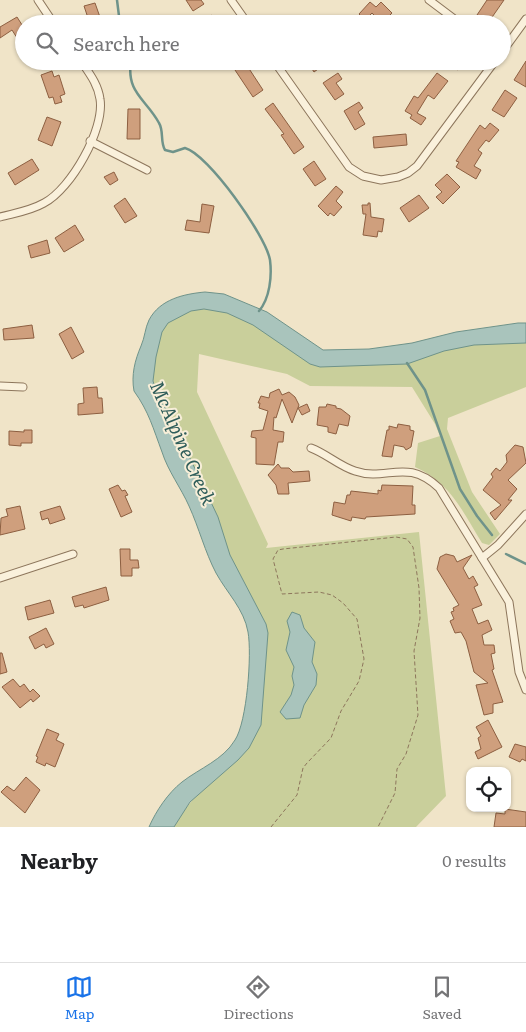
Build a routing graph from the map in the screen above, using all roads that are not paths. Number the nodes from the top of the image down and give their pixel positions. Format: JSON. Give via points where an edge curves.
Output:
{"nodes":[{"id":1,"x":38,"y":0,"type":"edge"},
{"id":2,"x":231,"y":0,"type":"edge"},
{"id":3,"x":429,"y":0,"type":"edge"},
{"id":4,"x":48,"y":15,"type":"edge"},
{"id":5,"x":242,"y":15,"type":"edge"},
{"id":6,"x":449,"y":15,"type":"edge"},
{"id":7,"x":526,"y":19,"type":"edge"},
{"id":8,"x":511,"y":40,"type":"edge"},
{"id":9,"x":87,"y":70,"type":"edge"},
{"id":10,"x":280,"y":70,"type":"edge"},
{"id":11,"x":488,"y":70,"type":"edge"},
{"id":12,"x":90,"y":141,"type":"junction"},
{"id":13,"x":147,"y":170,"type":"dead end"},
{"id":14,"x":0,"y":217,"type":"edge"},
{"id":15,"x":0,"y":386,"type":"edge"},
{"id":16,"x":23,"y":387,"type":"dead end"},
{"id":17,"x":311,"y":448,"type":"dead end"},
{"id":18,"x":526,"y":514,"type":"edge"},
{"id":19,"x":73,"y":554,"type":"dead end"},
{"id":20,"x":482,"y":558,"type":"junction"},
{"id":21,"x":0,"y":578,"type":"edge"},
{"id":22,"x":526,"y":690,"type":"edge"}],
"edges":[{"from":1,"to":4,"type":"street"},
{"from":2,"to":5,"type":"street"},
{"from":3,"to":6,"type":"street"},
{"from":7,"to":8,"type":"street"},
{"from":9,"to":12,"type":"street","via":[[100,98],[101,115]]},
{"from":10,"to":11,"type":"street","via":[[349,166],[363,176],[380,180],[398,177],[417,166]]},
{"from":12,"to":13,"type":"street"},
{"from":12,"to":14,"type":"street","via":[[72,177],[55,196],[31,209]]},
{"from":15,"to":16,"type":"street"},
{"from":17,"to":20,"type":"street","via":[[341,466],[361,473],[404,471],[425,477],[438,488]]},
{"from":18,"to":20,"type":"street"},
{"from":19,"to":21,"type":"street"},
{"from":20,"to":22,"type":"street","via":[[509,602],[519,672]]}]}
